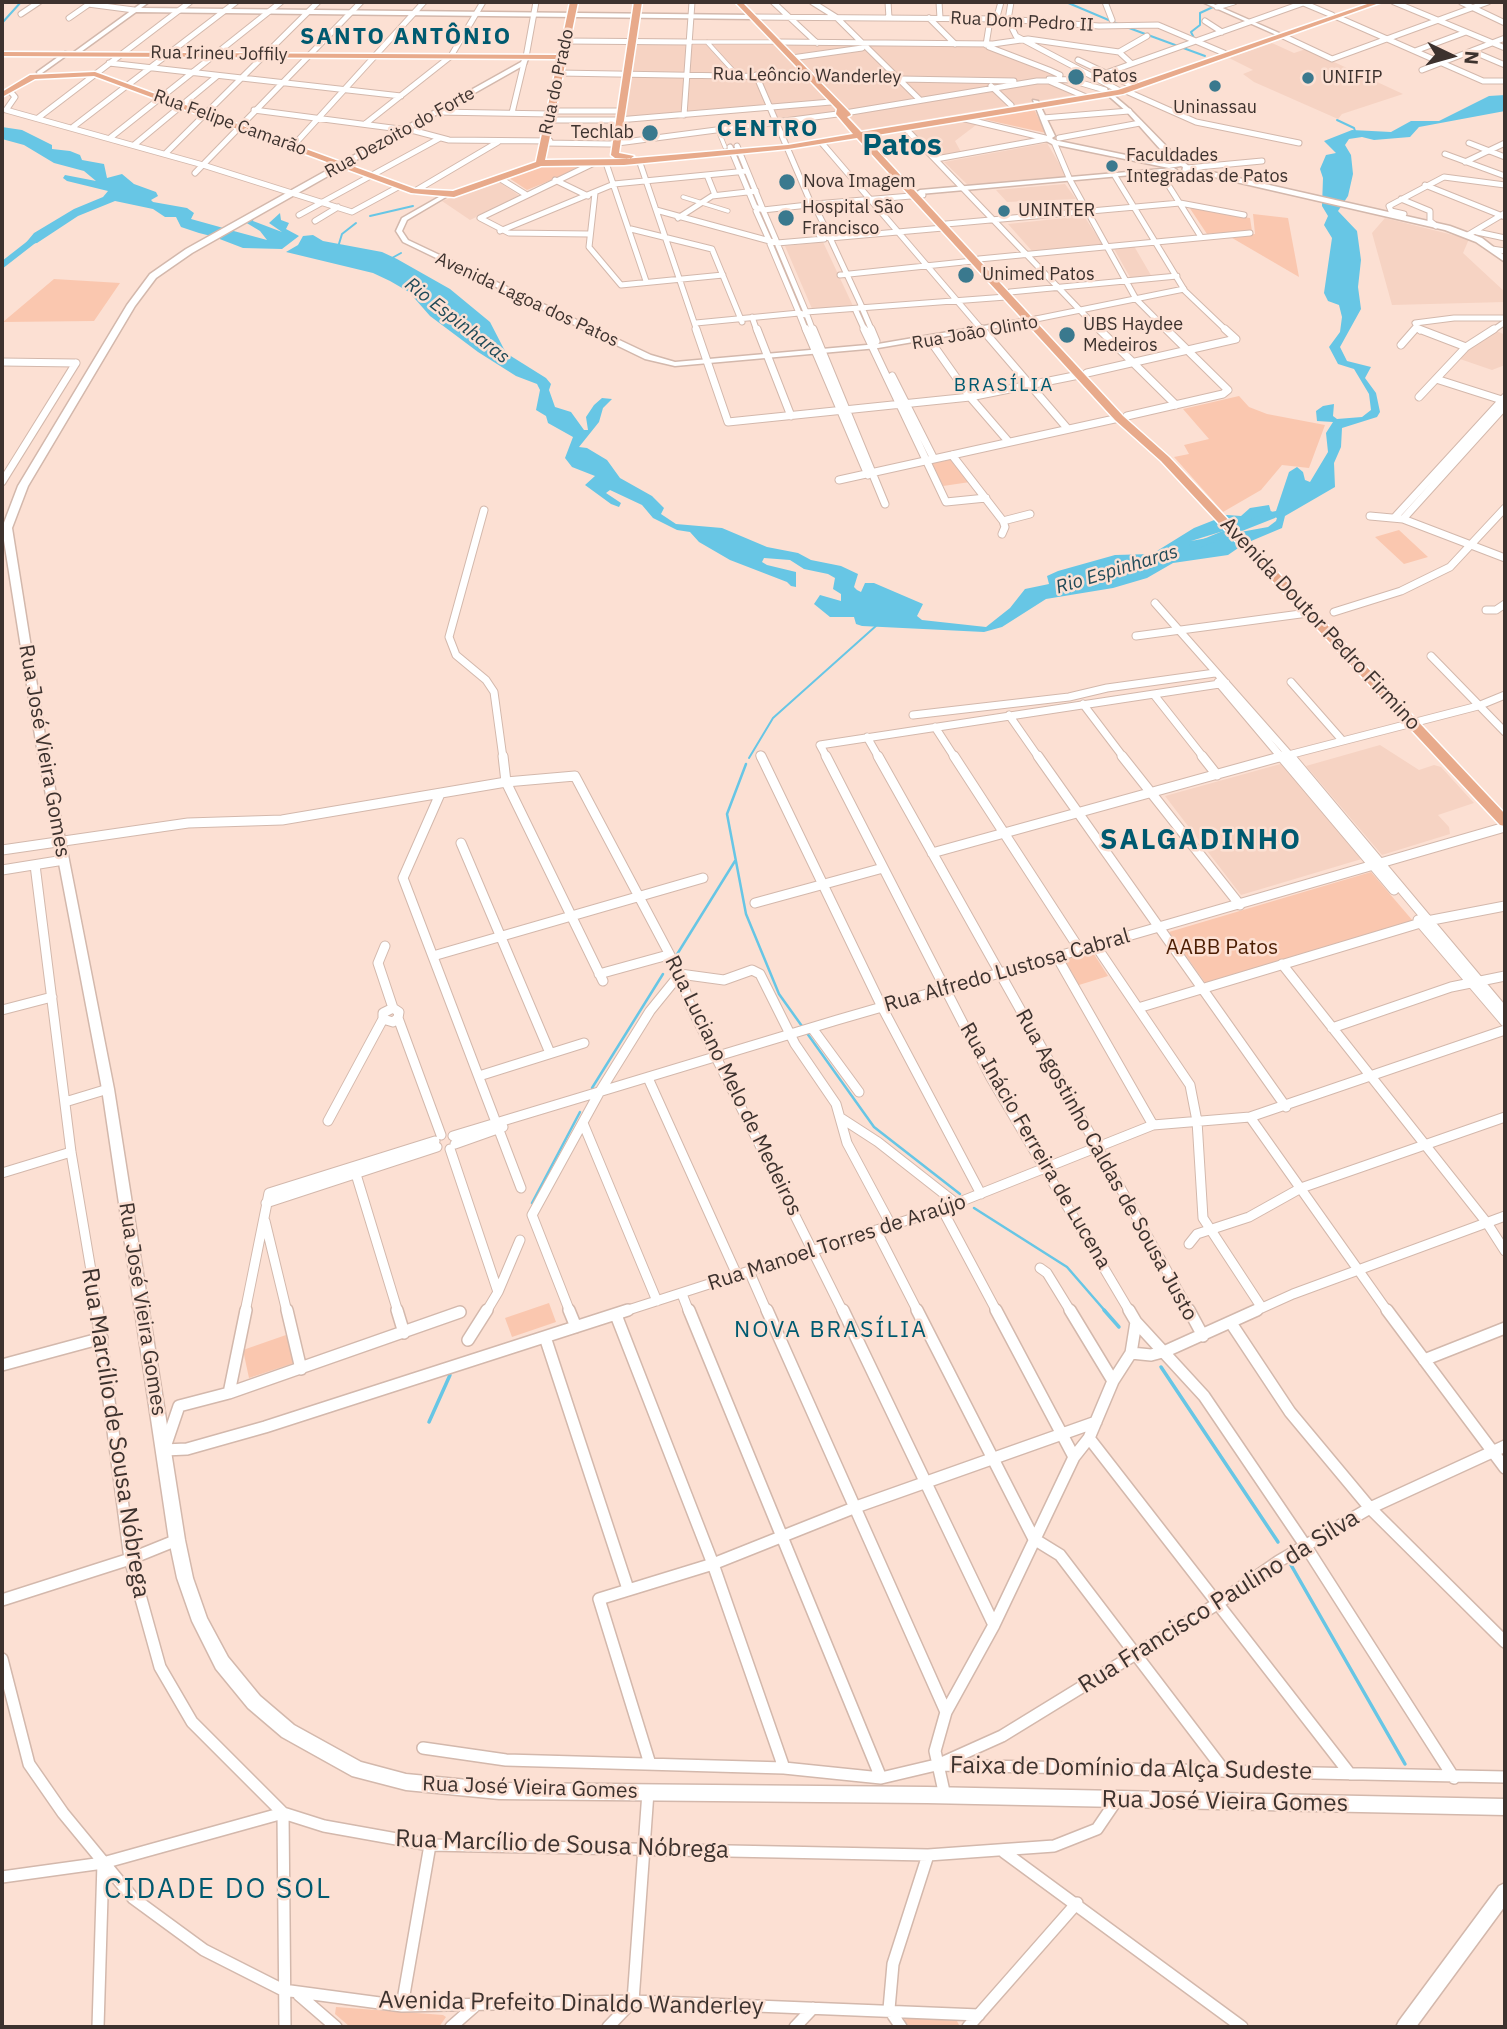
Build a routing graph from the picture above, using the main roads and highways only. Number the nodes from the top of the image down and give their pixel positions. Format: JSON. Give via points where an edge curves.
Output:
{"nodes":[{"id":1,"x":574,"y":2,"type":"edge"},
{"id":2,"x":638,"y":2,"type":"edge"},
{"id":3,"x":738,"y":2,"type":"edge"},
{"id":4,"x":1368,"y":2,"type":"edge"},
{"id":5,"x":1379,"y":2,"type":"edge"},
{"id":6,"x":1334,"y":16,"type":"junction"},
{"id":7,"x":1280,"y":35,"type":"junction"},
{"id":8,"x":2,"y":54,"type":"edge"},
{"id":9,"x":562,"y":57,"type":"junction"},
{"id":10,"x":525,"y":60,"type":"junction"},
{"id":11,"x":1193,"y":66,"type":"junction"},
{"id":12,"x":1118,"y":90,"type":"junction"},
{"id":13,"x":6,"y":93,"type":"edge"},
{"id":14,"x":1036,"y":103,"type":"junction"},
{"id":15,"x":861,"y":133,"type":"junction"},
{"id":16,"x":787,"y":145,"type":"junction"},
{"id":17,"x":711,"y":151,"type":"junction"},
{"id":18,"x":540,"y":163,"type":"junction"},
{"id":19,"x":1171,"y":164,"type":"junction"},
{"id":20,"x":343,"y":165,"type":"junction"},
{"id":21,"x":1186,"y":168,"type":"junction"},
{"id":22,"x":189,"y":251,"type":"joint"},
{"id":23,"x":1505,"y":260,"type":"edge"},
{"id":24,"x":1505,"y":822,"type":"edge"},
{"id":25,"x":1505,"y":1807,"type":"edge"},
{"id":26,"x":1505,"y":1892,"type":"edge"},
{"id":27,"x":1405,"y":2027,"type":"edge"}],
"edges":[{"from":1,"to":9,"type":"main road","name":"Rua do Prado"},
{"from":2,"to":17,"type":"main road","via":[[615,155]]},
{"from":3,"to":15,"type":"main road","name":"Avenida Doutor Pedro Firmino"},
{"from":4,"to":6,"type":"main road"},
{"from":5,"to":6,"type":"main road"},
{"from":6,"to":7,"type":"main road"},
{"from":7,"to":11,"type":"main road"},
{"from":7,"to":11,"type":"main road"},
{"from":8,"to":10,"type":"main road","name":"Rua Irineu Joffily","via":[[310,54]]},
{"from":9,"to":10,"type":"main road","name":"Rua Irineu Joffily"},
{"from":9,"to":18,"type":"main road","name":"Rua do Prado"},
{"from":10,"to":20,"type":"main road","name":"Rua Dezoito do Forte"},
{"from":11,"to":12,"type":"main road"},
{"from":12,"to":14,"type":"main road"},
{"from":12,"to":19,"type":"main road"},
{"from":13,"to":20,"type":"main road","name":"Rua Felipe Camarão","via":[[41,76],[95,74]]},
{"from":14,"to":15,"type":"main road"},
{"from":14,"to":15,"type":"main road"},
{"from":14,"to":19,"type":"main road","via":[[1053,139]]},
{"from":15,"to":16,"type":"main road"},
{"from":15,"to":16,"type":"main road"},
{"from":15,"to":24,"type":"main road","name":"Avenida Doutor Pedro Firmino"},
{"from":16,"to":17,"type":"main road"},
{"from":17,"to":18,"type":"main road","via":[[606,163]]},
{"from":18,"to":20,"type":"main road","name":"Rua Felipe Camarão","via":[[460,193],[432,196]]},
{"from":19,"to":21,"type":"main road"},
{"from":19,"to":21,"type":"main road"},
{"from":20,"to":22,"type":"main road","name":"Rua Dezoito do Forte"},
{"from":21,"to":23,"type":"main road","via":[[1470,234]]},
{"from":22,"to":25,"type":"main road","name":"Rua José Vieira Gomes","via":[[145,285],[14,503],[7,528],[108,1089],[177,1540],[200,1621],[222,1663],[254,1702],[288,1731],[358,1770],[405,1782],[499,1791]]},
{"from":26,"to":27,"type":"main road"}]}
